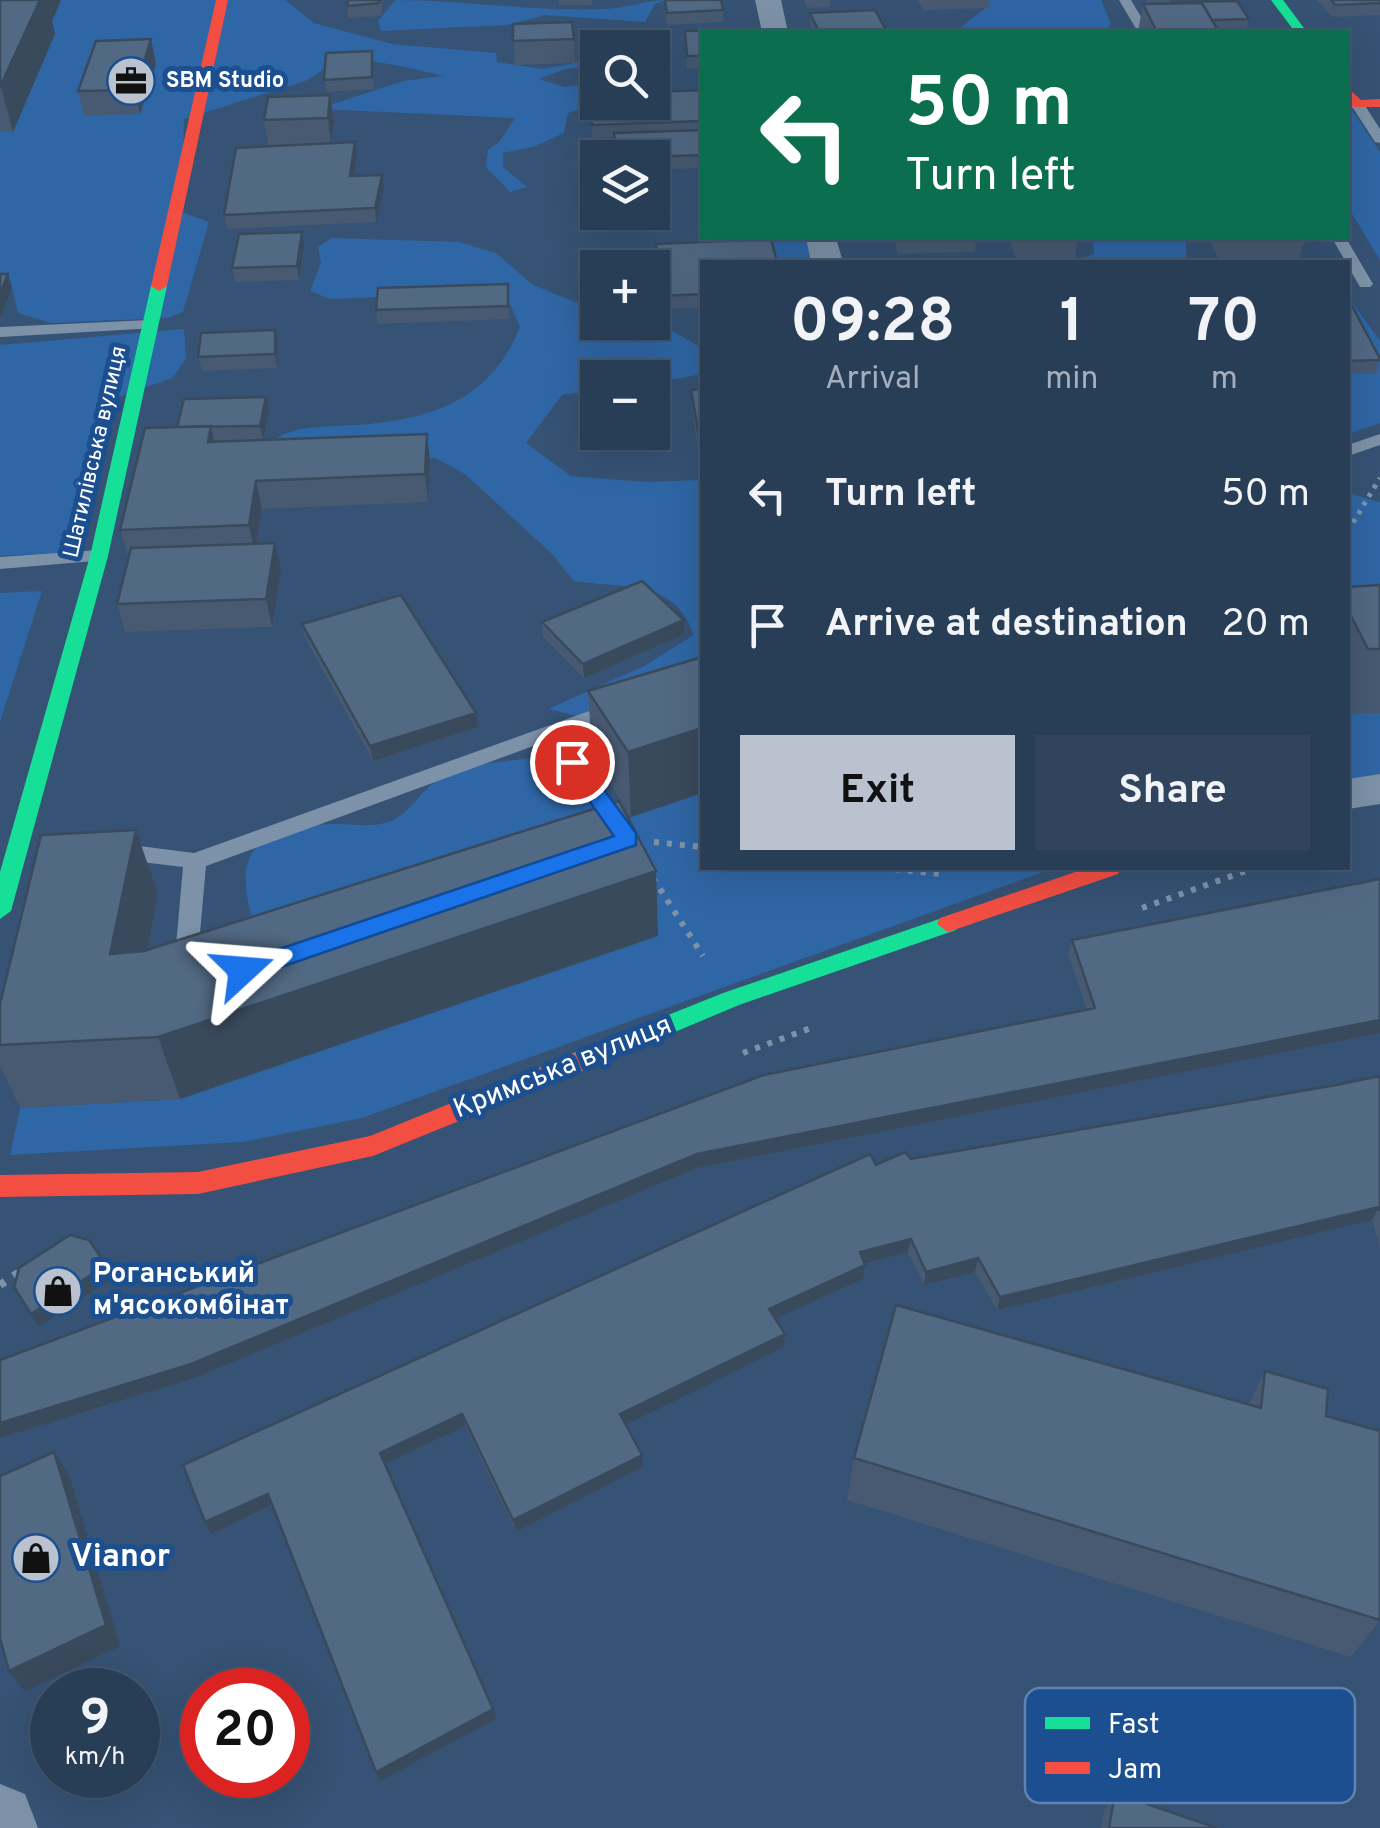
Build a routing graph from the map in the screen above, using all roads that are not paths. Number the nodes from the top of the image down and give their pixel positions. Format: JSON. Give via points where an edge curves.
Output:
{"nodes":[{"id":1,"x":222,"y":0,"type":"edge"},
{"id":2,"x":768,"y":0,"type":"edge"},
{"id":3,"x":1125,"y":0,"type":"edge"},
{"id":4,"x":1277,"y":0,"type":"edge"},
{"id":5,"x":775,"y":30,"type":"edge"},
{"id":6,"x":1143,"y":30,"type":"edge"},
{"id":7,"x":1300,"y":30,"type":"edge"},
{"id":8,"x":1358,"y":101,"type":"edge"},
{"id":9,"x":1380,"y":138,"type":"edge"},
{"id":10,"x":1340,"y":240,"type":"edge"},
{"id":11,"x":1373,"y":284,"type":"edge"},
{"id":12,"x":150,"y":325,"type":"junction"},
{"id":13,"x":0,"y":332,"type":"edge"},
{"id":14,"x":1380,"y":439,"type":"edge"},
{"id":15,"x":1350,"y":450,"type":"edge"},
{"id":16,"x":99,"y":556,"type":"junction"},
{"id":17,"x":0,"y":562,"type":"edge"},
{"id":18,"x":635,"y":701,"type":"edge"},
{"id":19,"x":551,"y":732,"type":"junction"},
{"id":20,"x":1380,"y":789,"type":"edge"},
{"id":21,"x":1350,"y":794,"type":"edge"},
{"id":22,"x":619,"y":842,"type":"edge"},
{"id":23,"x":97,"y":849,"type":"edge"},
{"id":24,"x":195,"y":861,"type":"junction"},
{"id":25,"x":1104,"y":870,"type":"edge"},
{"id":26,"x":0,"y":912,"type":"edge"},
{"id":27,"x":225,"y":970,"type":"edge"},
{"id":28,"x":0,"y":1186,"type":"edge"},
{"id":29,"x":0,"y":1819,"type":"edge"},
{"id":30,"x":3,"y":1828,"type":"edge"}],
"edges":[{"from":1,"to":12,"type":"street","name":"Шатилівська вулиця"},
{"from":2,"to":5,"type":"street"},
{"from":3,"to":6,"type":"lane"},
{"from":4,"to":7,"type":"street"},
{"from":8,"to":9,"type":"lane"},
{"from":10,"to":11,"type":"lane"},
{"from":12,"to":13,"type":"lane"},
{"from":12,"to":16,"type":"street","name":"Шатилівська вулиця"},
{"from":14,"to":15,"type":"lane"},
{"from":16,"to":17,"type":"lane"},
{"from":16,"to":26,"type":"street","name":"Шатилівська вулиця","via":[[28,842]]},
{"from":18,"to":19,"type":"lane"},
{"from":19,"to":22,"type":"lane"},
{"from":19,"to":24,"type":"lane"},
{"from":20,"to":21,"type":"street"},
{"from":23,"to":24,"type":"lane"},
{"from":24,"to":27,"type":"lane","via":[[187,946],[208,966]]},
{"from":25,"to":28,"type":"street","name":"Кримська вулиця","via":[[731,999],[373,1146],[198,1184]]},
{"from":29,"to":30,"type":"street"}]}
